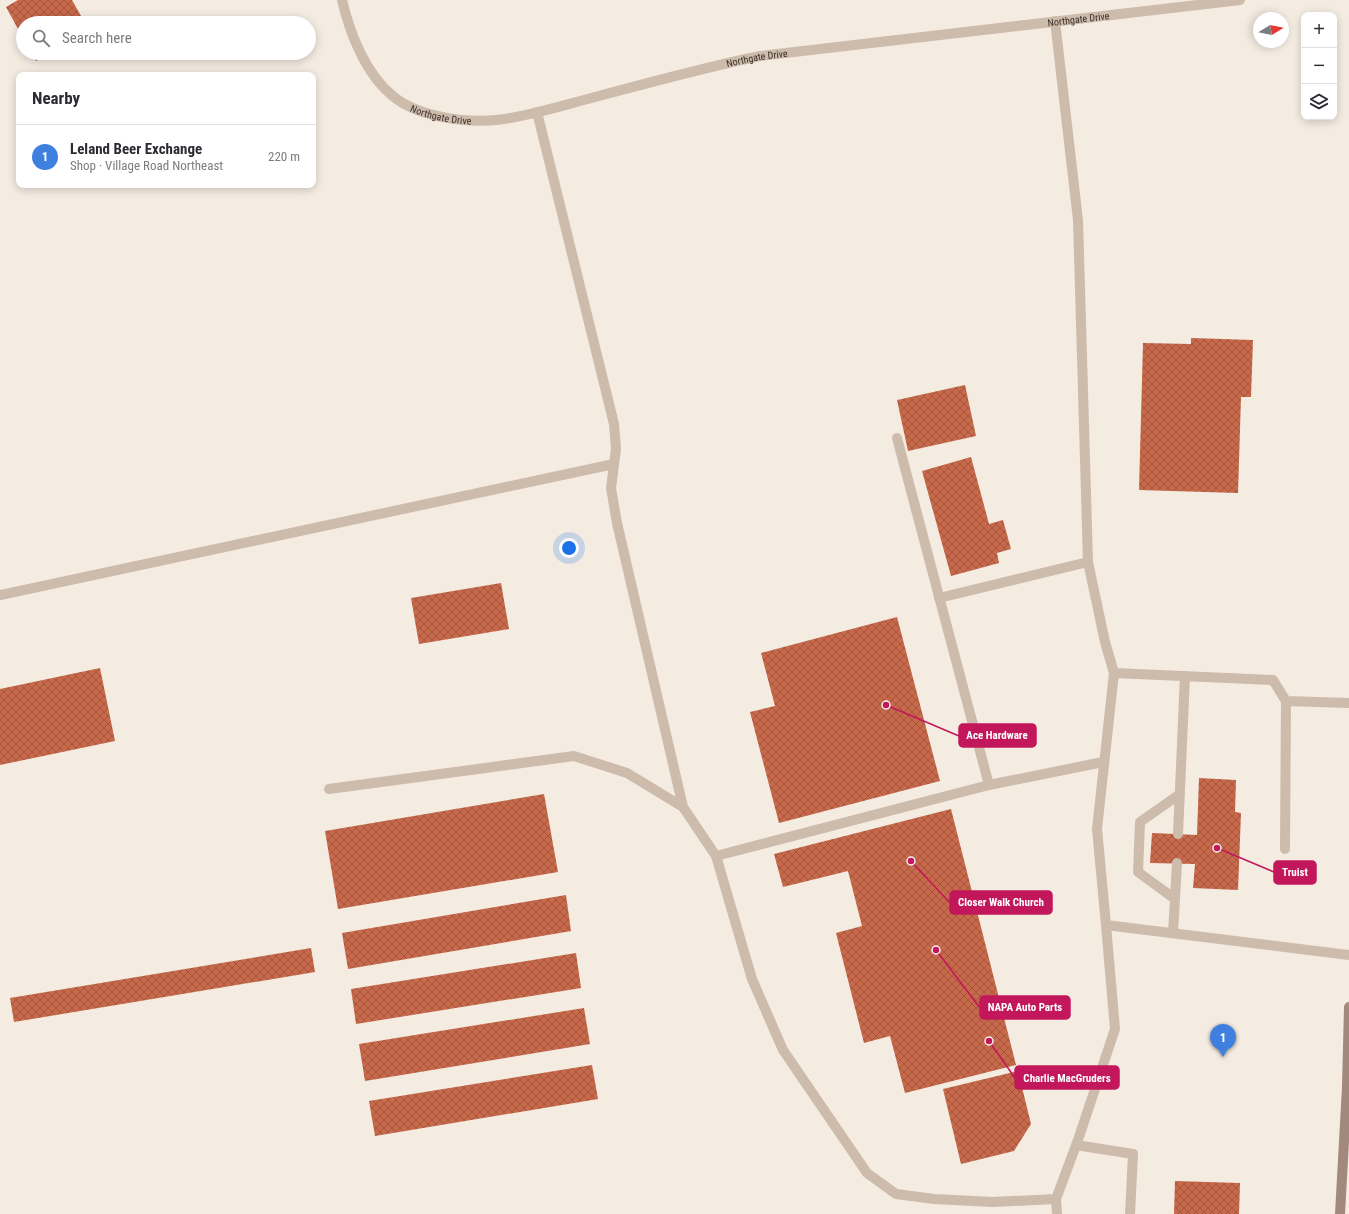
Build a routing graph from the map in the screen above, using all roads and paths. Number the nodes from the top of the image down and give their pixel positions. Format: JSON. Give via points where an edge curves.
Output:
{"nodes":[{"id":1,"x":342,"y":0,"type":"edge"},
{"id":2,"x":1240,"y":0,"type":"edge"},
{"id":3,"x":1055,"y":22,"type":"junction"},
{"id":4,"x":537,"y":112,"type":"junction"},
{"id":5,"x":897,"y":438,"type":"dead end"},
{"id":6,"x":614,"y":464,"type":"junction"},
{"id":7,"x":1088,"y":562,"type":"junction"},
{"id":8,"x":0,"y":595,"type":"edge"},
{"id":9,"x":939,"y":598,"type":"junction"},
{"id":10,"x":1114,"y":673,"type":"junction"},
{"id":11,"x":1185,"y":676,"type":"junction"},
{"id":12,"x":1286,"y":702,"type":"junction"},
{"id":13,"x":1349,"y":703,"type":"edge"},
{"id":14,"x":1103,"y":762,"type":"junction"},
{"id":15,"x":989,"y":785,"type":"junction"},
{"id":16,"x":329,"y":789,"type":"dead end"},
{"id":17,"x":1180,"y":794,"type":"junction"},
{"id":18,"x":684,"y":807,"type":"junction"},
{"id":19,"x":1178,"y":834,"type":"dead end"},
{"id":20,"x":1285,"y":849,"type":"dead end"},
{"id":21,"x":716,"y":856,"type":"junction"},
{"id":22,"x":1177,"y":863,"type":"dead end"},
{"id":23,"x":1175,"y":898,"type":"junction"},
{"id":24,"x":1106,"y":926,"type":"junction"},
{"id":25,"x":1173,"y":933,"type":"junction"},
{"id":26,"x":1349,"y":955,"type":"edge"},
{"id":27,"x":1349,"y":1007,"type":"edge"},
{"id":28,"x":1076,"y":1145,"type":"junction"},
{"id":29,"x":1056,"y":1199,"type":"junction"},
{"id":30,"x":1057,"y":1214,"type":"edge"},
{"id":31,"x":1130,"y":1214,"type":"edge"},
{"id":32,"x":1340,"y":1214,"type":"edge"}],
"edges":[{"from":1,"to":4,"type":"street","name":"Northgate Drive","via":[[357,45],[372,72],[394,97],[422,112],[459,120],[496,120]]},
{"from":2,"to":3,"type":"street","name":"Northgate Drive"},
{"from":3,"to":4,"type":"street","name":"Northgate Drive","via":[[760,56],[710,66]]},
{"from":3,"to":7,"type":"street","via":[[1078,220]]},
{"from":4,"to":6,"type":"street","via":[[614,424]]},
{"from":5,"to":9,"type":"street"},
{"from":6,"to":8,"type":"street"},
{"from":6,"to":18,"type":"street","via":[[611,488],[618,523]]},
{"from":7,"to":9,"type":"street"},
{"from":7,"to":10,"type":"street"},
{"from":9,"to":15,"type":"street"},
{"from":10,"to":11,"type":"street"},
{"from":10,"to":14,"type":"street"},
{"from":11,"to":12,"type":"street","via":[[1273,680]]},
{"from":11,"to":17,"type":"street"},
{"from":12,"to":13,"type":"street"},
{"from":12,"to":20,"type":"street"},
{"from":14,"to":15,"type":"street"},
{"from":14,"to":24,"type":"street","via":[[1096,829]]},
{"from":15,"to":21,"type":"street"},
{"from":16,"to":18,"type":"street","via":[[574,756],[627,773]]},
{"from":17,"to":19,"type":"street"},
{"from":17,"to":23,"type":"street","via":[[1140,822],[1138,872]]},
{"from":18,"to":21,"type":"street"},
{"from":21,"to":29,"type":"street","via":[[752,979],[783,1050],[867,1173],[896,1194],[994,1202]]},
{"from":22,"to":23,"type":"street"},
{"from":23,"to":25,"type":"street"},
{"from":24,"to":25,"type":"street"},
{"from":24,"to":28,"type":"street","via":[[1115,1029]]},
{"from":25,"to":26,"type":"street"},
{"from":27,"to":32,"type":"main road"},
{"from":28,"to":29,"type":"street"},
{"from":28,"to":31,"type":"street","via":[[1133,1154]]},
{"from":29,"to":30,"type":"street"}]}
